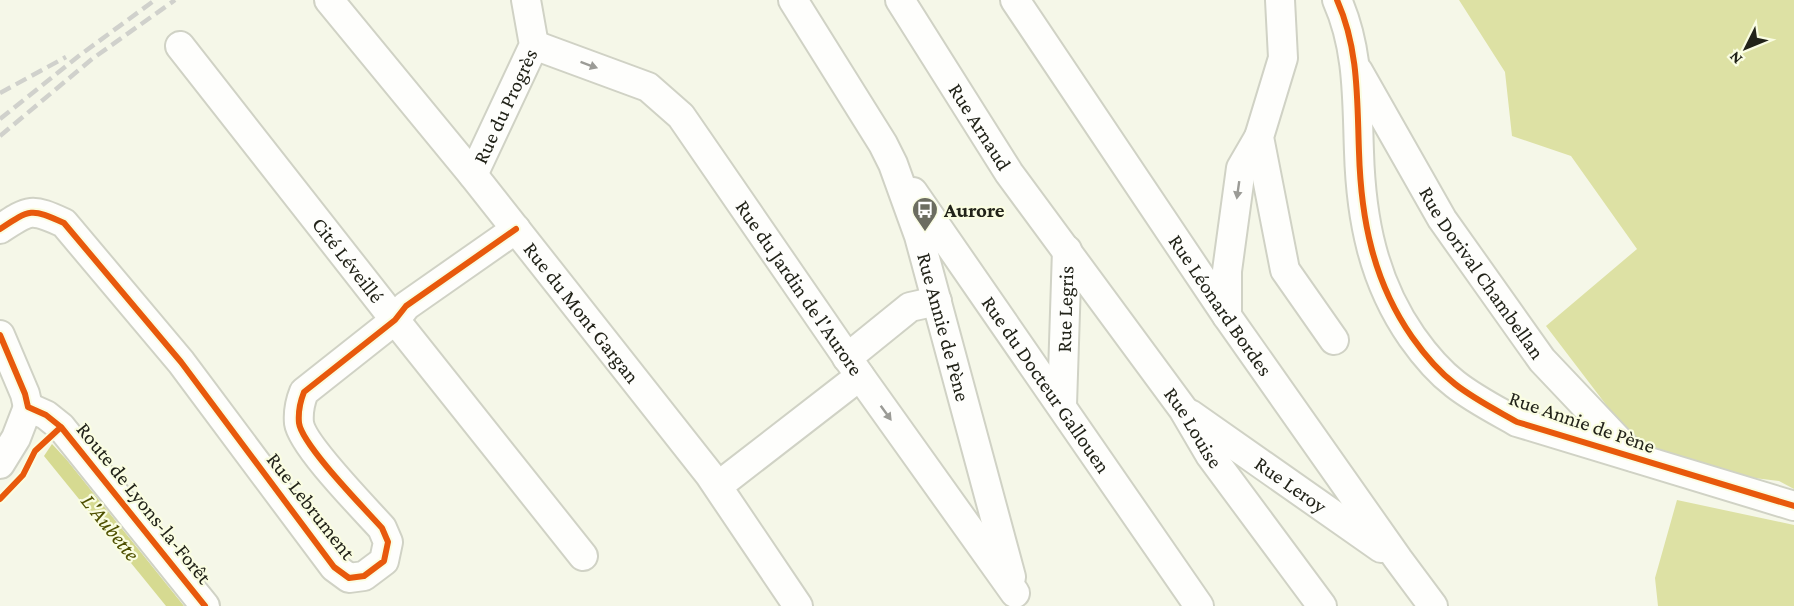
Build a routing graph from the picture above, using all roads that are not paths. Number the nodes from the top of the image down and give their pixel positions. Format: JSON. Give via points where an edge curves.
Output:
{"nodes":[{"id":1,"x":329,"y":0,"type":"edge"},
{"id":2,"x":526,"y":0,"type":"edge"},
{"id":3,"x":793,"y":0,"type":"edge"},
{"id":4,"x":900,"y":0,"type":"edge"},
{"id":5,"x":1015,"y":0,"type":"edge"},
{"id":6,"x":1280,"y":0,"type":"edge"},
{"id":7,"x":1337,"y":0,"type":"edge"},
{"id":8,"x":534,"y":45,"type":"junction"},
{"id":9,"x":180,"y":46,"type":"dead end"},
{"id":10,"x":1356,"y":67,"type":"junction"},
{"id":11,"x":1259,"y":137,"type":"junction"},
{"id":12,"x":893,"y":164,"type":"junction"},
{"id":13,"x":474,"y":175,"type":"junction"},
{"id":14,"x":0,"y":229,"type":"edge"},
{"id":15,"x":516,"y":229,"type":"junction"},
{"id":16,"x":1067,"y":250,"type":"junction"},
{"id":17,"x":937,"y":301,"type":"junction"},
{"id":18,"x":1227,"y":316,"type":"junction"},
{"id":19,"x":395,"y":320,"type":"junction"},
{"id":20,"x":0,"y":335,"type":"edge"},
{"id":21,"x":1334,"y":340,"type":"dead end"},
{"id":22,"x":853,"y":367,"type":"junction"},
{"id":23,"x":1062,"y":405,"type":"junction"},
{"id":24,"x":28,"y":407,"type":"junction"},
{"id":25,"x":1183,"y":409,"type":"junction"},
{"id":26,"x":1635,"y":459,"type":"junction"},
{"id":27,"x":0,"y":464,"type":"edge"},
{"id":28,"x":718,"y":486,"type":"junction"},
{"id":29,"x":1794,"y":506,"type":"edge"},
{"id":30,"x":583,"y":556,"type":"dead end"},
{"id":31,"x":1398,"y":559,"type":"junction"},
{"id":32,"x":1019,"y":600,"type":"edge"},
{"id":33,"x":205,"y":606,"type":"edge"},
{"id":34,"x":798,"y":606,"type":"edge"},
{"id":35,"x":1199,"y":606,"type":"edge"},
{"id":36,"x":1322,"y":606,"type":"edge"},
{"id":37,"x":1433,"y":606,"type":"edge"}],
"edges":[{"from":1,"to":13,"type":"street","name":"Rue du Mont Gargan"},
{"from":2,"to":8,"type":"street","name":"Rue du Progrès"},
{"from":3,"to":12,"type":"street","name":"Rue Annie de Pène"},
{"from":4,"to":16,"type":"street","name":"Rue Arnaud","via":[[1009,173]]},
{"from":5,"to":18,"type":"street","name":"Rue Léonard Bordes"},
{"from":6,"to":11,"type":"street","via":[[1283,58]]},
{"from":7,"to":10,"type":"street","name":"Rue Annie de Pène"},
{"from":8,"to":13,"type":"street","name":"Rue du Progrès"},
{"from":8,"to":22,"type":"street","name":"Rue du Jardin de l'Aurore","one_way":true,"via":[[648,87],[681,116]]},
{"from":9,"to":19,"type":"street","name":"Cité Léveillé"},
{"from":10,"to":26,"type":"street","name":"Rue Dorival Chambellan","via":[[1442,219],[1538,353]]},
{"from":10,"to":26,"type":"street","name":"Rue Annie de Pène","via":[[1365,228],[1383,287],[1418,346],[1453,383],[1517,422]]},
{"from":11,"to":18,"type":"street","one_way":true,"via":[[1241,168],[1227,271]]},
{"from":11,"to":21,"type":"street","via":[[1286,270]]},
{"from":12,"to":17,"type":"street","name":"Rue Annie de Pène"},
{"from":12,"to":23,"type":"street","name":"Rue du Docteur Gallouen"},
{"from":13,"to":15,"type":"street","name":"Rue du Mont Gargan"},
{"from":14,"to":19,"type":"street","name":"Rue Lebrument","via":[[21,215],[39,212],[64,223],[181,362],[334,567],[349,578],[364,576],[384,561],[388,542],[382,528],[310,446],[299,426],[299,404],[304,392]]},
{"from":15,"to":19,"type":"street","name":"Rue Lebrument","via":[[406,306]]},
{"from":15,"to":28,"type":"street","name":"Rue du Mont Gargan"},
{"from":16,"to":23,"type":"street","name":"Rue Legris"},
{"from":16,"to":25,"type":"street","name":"Rue Louise"},
{"from":17,"to":22,"type":"street","via":[[910,307]]},
{"from":17,"to":32,"type":"street","name":"Rue Annie de Pène"},
{"from":18,"to":31,"type":"street","name":"Rue Léonard Bordes"},
{"from":19,"to":30,"type":"street","name":"Cité Léveillé"},
{"from":20,"to":24,"type":"street"},
{"from":22,"to":28,"type":"street"},
{"from":22,"to":32,"type":"street","name":"Rue du Jardin de l'Aurore","one_way":true},
{"from":23,"to":35,"type":"street","name":"Rue du Docteur Gallouen"},
{"from":24,"to":27,"type":"street"},
{"from":24,"to":33,"type":"street","name":"Route de Lyons-la-Forêt","via":[[62,427]]},
{"from":25,"to":31,"type":"street","name":"Rue Leroy"},
{"from":25,"to":36,"type":"street","name":"Rue Louise","via":[[1210,455]]},
{"from":26,"to":29,"type":"street","name":"Rue Annie de Pène"},
{"from":28,"to":34,"type":"street","name":"Rue du Mont Gargan"},
{"from":31,"to":37,"type":"street","name":"Rue Léonard Bordes"}]}
